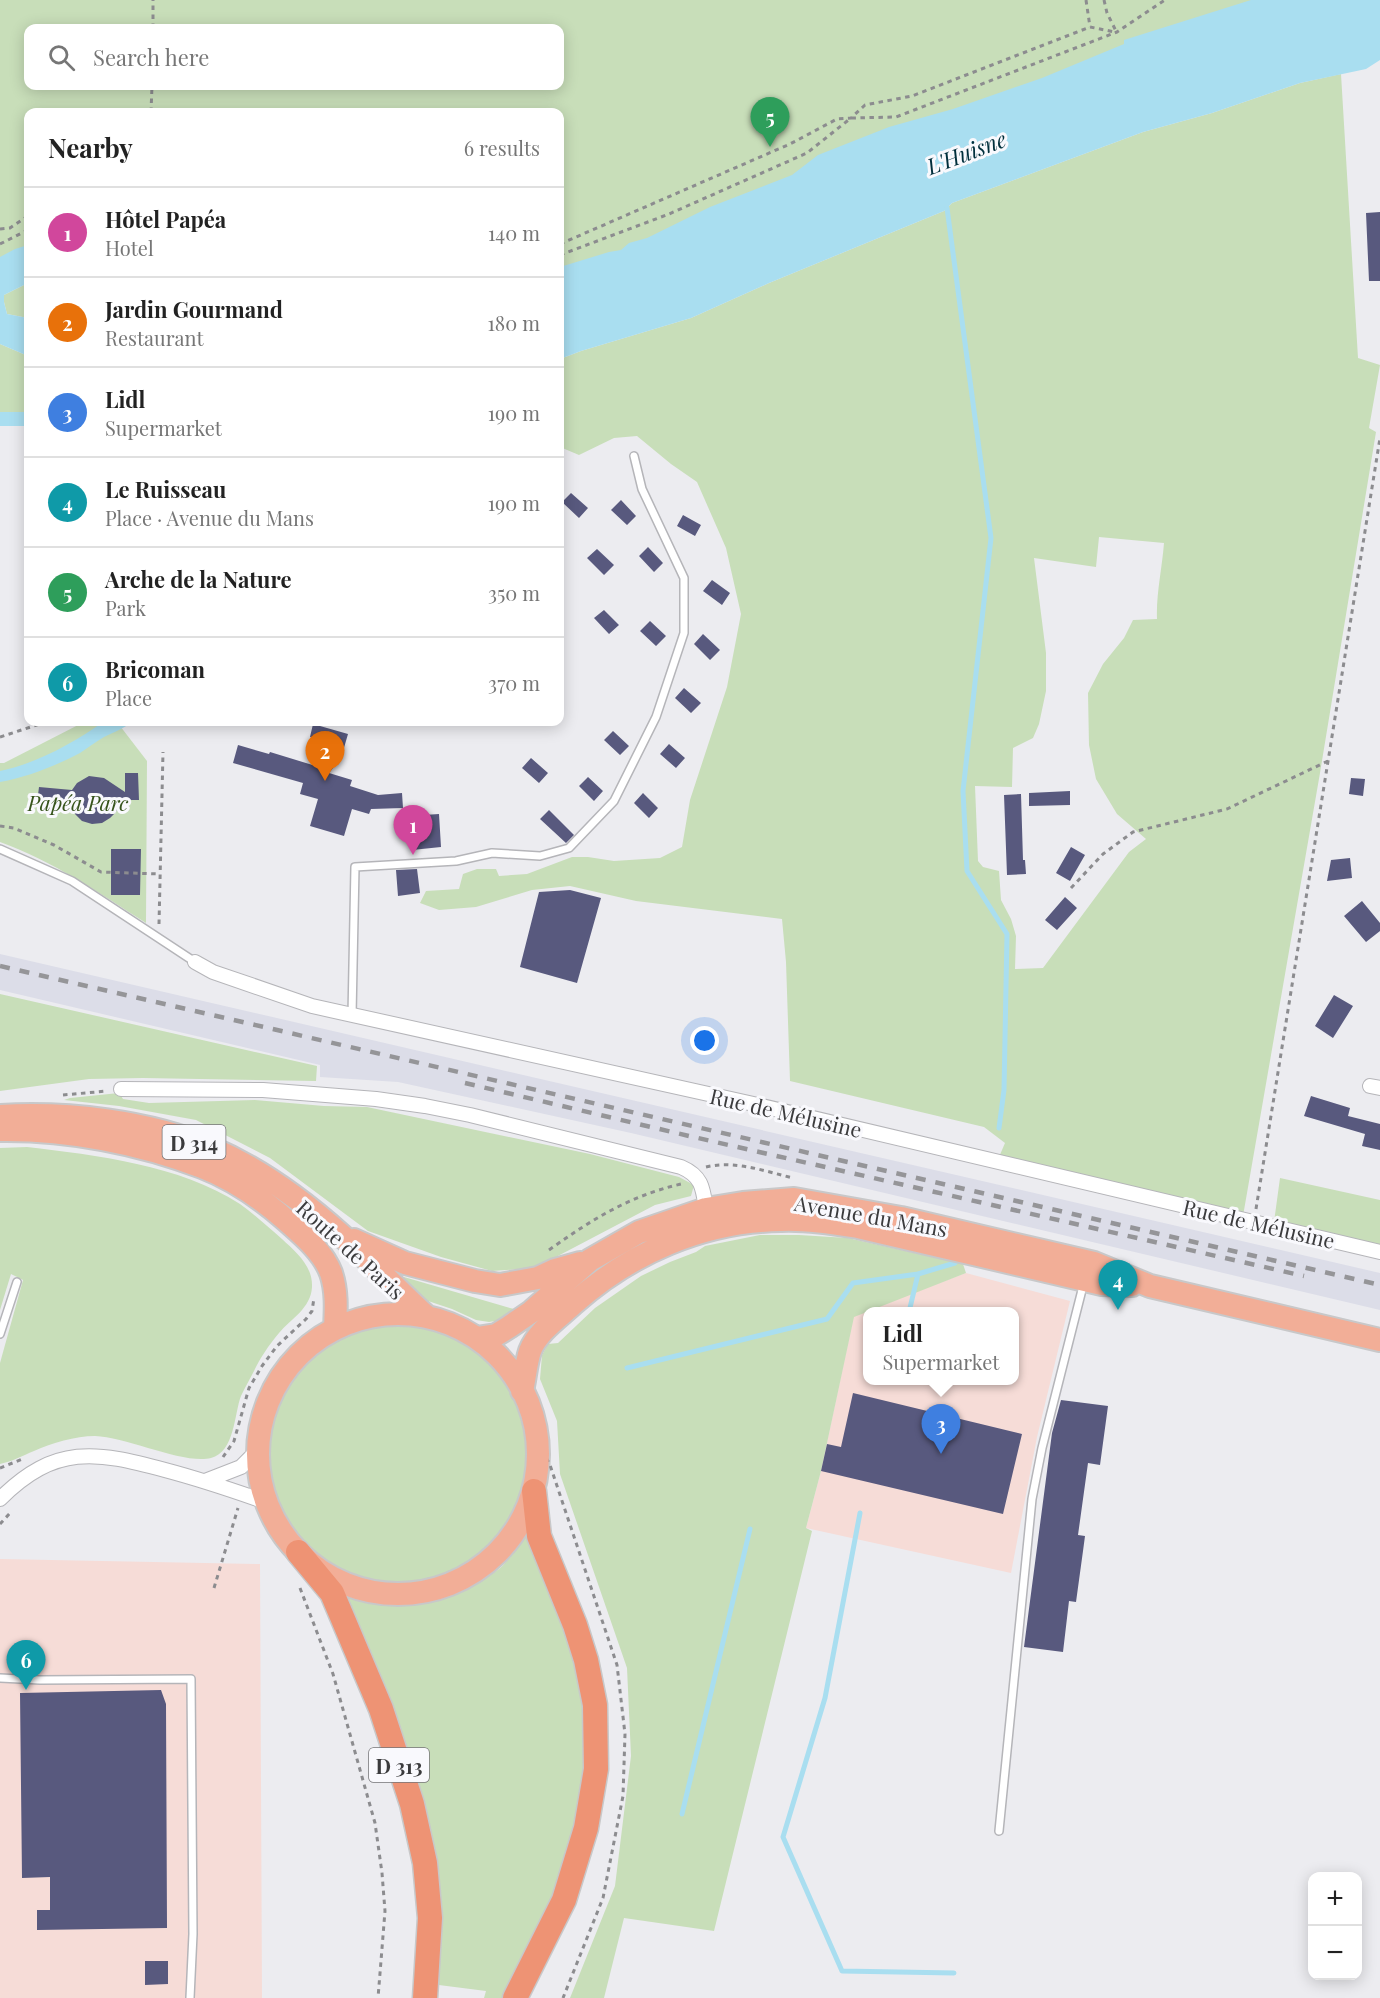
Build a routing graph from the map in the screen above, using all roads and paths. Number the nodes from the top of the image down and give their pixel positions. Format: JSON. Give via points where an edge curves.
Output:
{"nodes":[{"id":1,"x":153,"y":0,"type":"edge"},
{"id":2,"x":1086,"y":0,"type":"edge"},
{"id":3,"x":1104,"y":0,"type":"edge"},
{"id":4,"x":1166,"y":0,"type":"edge"},
{"id":5,"x":153,"y":24,"type":"edge"},
{"id":6,"x":1090,"y":27,"type":"junction"},
{"id":7,"x":1117,"y":32,"type":"junction"},
{"id":8,"x":152,"y":90,"type":"edge"},
{"id":9,"x":151,"y":108,"type":"edge"},
{"id":10,"x":851,"y":118,"type":"junction"},
{"id":11,"x":24,"y":219,"type":"edge"},
{"id":12,"x":0,"y":229,"type":"edge"},
{"id":13,"x":24,"y":232,"type":"edge"},
{"id":14,"x":564,"y":242,"type":"edge"},
{"id":15,"x":0,"y":244,"type":"edge"},
{"id":16,"x":564,"y":253,"type":"edge"},
{"id":17,"x":1380,"y":438,"type":"edge"},
{"id":18,"x":634,"y":456,"type":"dead end"},
{"id":19,"x":34,"y":726,"type":"edge"},
{"id":20,"x":0,"y":737,"type":"edge"},
{"id":21,"x":163,"y":752,"type":"dead end"},
{"id":22,"x":1329,"y":761,"type":"junction"},
{"id":23,"x":0,"y":826,"type":"edge"},
{"id":24,"x":0,"y":849,"type":"edge"},
{"id":25,"x":160,"y":874,"type":"junction"},
{"id":26,"x":1071,"y":888,"type":"dead end"},
{"id":27,"x":159,"y":938,"type":"junction"},
{"id":28,"x":195,"y":962,"type":"joint"},
{"id":29,"x":352,"y":1015,"type":"junction"},
{"id":30,"x":121,"y":1089,"type":"dead end"},
{"id":31,"x":0,"y":1116,"type":"edge"},
{"id":32,"x":0,"y":1130,"type":"edge"},
{"id":33,"x":706,"y":1209,"type":"junction"},
{"id":34,"x":1254,"y":1222,"type":"junction"},
{"id":35,"x":341,"y":1234,"type":"junction"},
{"id":36,"x":1380,"y":1252,"type":"edge"},
{"id":37,"x":590,"y":1260,"type":"junction"},
{"id":38,"x":1084,"y":1279,"type":"junction"},
{"id":39,"x":17,"y":1282,"type":"dead end"},
{"id":40,"x":1150,"y":1286,"type":"junction"},
{"id":41,"x":315,"y":1294,"type":"dead end"},
{"id":42,"x":426,"y":1316,"type":"junction"},
{"id":43,"x":334,"y":1328,"type":"junction"},
{"id":44,"x":0,"y":1334,"type":"edge"},
{"id":45,"x":477,"y":1338,"type":"junction"},
{"id":46,"x":1380,"y":1340,"type":"edge"},
{"id":47,"x":522,"y":1391,"type":"junction"},
{"id":48,"x":257,"y":1451,"type":"junction"},
{"id":49,"x":230,"y":1472,"type":"junction"},
{"id":50,"x":205,"y":1481,"type":"junction"},
{"id":51,"x":534,"y":1491,"type":"junction"},
{"id":52,"x":239,"y":1492,"type":"junction"},
{"id":53,"x":1,"y":1496,"type":"edge"},
{"id":54,"x":266,"y":1502,"type":"junction"},
{"id":55,"x":16,"y":1506,"type":"dead end"},
{"id":56,"x":0,"y":1524,"type":"edge"},
{"id":57,"x":298,"y":1552,"type":"junction"},
{"id":58,"x":214,"y":1588,"type":"dead end"},
{"id":59,"x":0,"y":1678,"type":"edge"},
{"id":60,"x":999,"y":1831,"type":"dead end"},
{"id":61,"x":190,"y":1998,"type":"edge"},
{"id":62,"x":378,"y":1998,"type":"edge"},
{"id":63,"x":425,"y":1998,"type":"edge"},
{"id":64,"x":515,"y":1998,"type":"edge"}],
"edges":[{"from":1,"to":5,"type":"path"},
{"from":2,"to":6,"type":"path"},
{"from":3,"to":7,"type":"path"},
{"from":4,"to":7,"type":"path"},
{"from":6,"to":7,"type":"path"},
{"from":6,"to":10,"type":"path","via":[[912,96],[865,105]]},
{"from":7,"to":10,"type":"path","via":[[896,117]]},
{"from":8,"to":9,"type":"path"},
{"from":10,"to":14,"type":"path","via":[[837,119],[790,144]]},
{"from":10,"to":16,"type":"path","via":[[807,153],[669,214]]},
{"from":11,"to":12,"type":"path","via":[[10,228]]},
{"from":13,"to":15,"type":"path"},
{"from":17,"to":22,"type":"path"},
{"from":18,"to":29,"type":"lane","via":[[642,489],[684,578],[684,633],[656,717],[614,801],[570,848],[540,856],[492,853],[456,861],[355,867]]},
{"from":19,"to":20,"type":"path"},
{"from":21,"to":25,"type":"path"},
{"from":22,"to":26,"type":"path","via":[[1227,809],[1133,832],[1103,854]]},
{"from":22,"to":34,"type":"path"},
{"from":23,"to":25,"type":"path","via":[[54,845],[101,872]]},
{"from":24,"to":27,"type":"lane","via":[[72,881]]},
{"from":25,"to":27,"type":"path"},
{"from":27,"to":28,"type":"lane"},
{"from":28,"to":29,"type":"street","name":"Rue de Mélusine","via":[[272,994]]},
{"from":29,"to":34,"type":"street","name":"Rue de Mélusine","via":[[749,1103]]},
{"from":30,"to":33,"type":"street","via":[[263,1090],[425,1106],[692,1171],[704,1191]]},
{"from":31,"to":35,"type":"main road","name":"Route de Paris","number":"D 314","via":[[99,1120],[202,1145],[253,1170]]},
{"from":32,"to":43,"type":"main road","name":"Route de Paris","number":"D 314","via":[[49,1132],[133,1146],[204,1167],[234,1182],[280,1214],[322,1256],[335,1290]]},
{"from":33,"to":37,"type":"main road","name":"Avenue du Mans","via":[[639,1232]]},
{"from":33,"to":40,"type":"main road","name":"Avenue du Mans","via":[[794,1199],[833,1205],[1094,1263]]},
{"from":34,"to":36,"type":"street","name":"Rue de Mélusine"},
{"from":35,"to":37,"type":"main road","via":[[405,1263],[500,1285],[538,1278]]},
{"from":35,"to":42,"type":"main road","name":"Route de Paris","number":"D 314"},
{"from":37,"to":45,"type":"main road","name":"Avenue du Mans","via":[[519,1321],[496,1335]]},
{"from":38,"to":40,"type":"main road","name":"Avenue du Mans","via":[[1102,1284]]},
{"from":38,"to":47,"type":"main road","name":"Avenue du Mans","via":[[891,1234],[820,1222],[780,1220],[711,1229],[638,1257],[577,1301],[539,1337],[531,1350]]},
{"from":38,"to":60,"type":"lane","via":[[1032,1499]]},
{"from":39,"to":44,"type":"lane"},
{"from":40,"to":46,"type":"main road","name":"Avenue du Mans"},
{"from":41,"to":49,"type":"path","via":[[312,1311],[277,1346],[249,1388],[234,1441],[223,1457]]},
{"from":42,"to":43,"type":"main road","via":[[385,1314]]},
{"from":42,"to":45,"type":"main road"},
{"from":43,"to":48,"type":"main road","via":[[306,1347],[279,1378],[267,1403]]},
{"from":45,"to":47,"type":"main road","via":[[506,1364]]},
{"from":47,"to":51,"type":"main road","via":[[538,1442]]},
{"from":48,"to":49,"type":"street"},
{"from":48,"to":54,"type":"main road"},
{"from":49,"to":50,"type":"street"},
{"from":50,"to":52,"type":"street"},
{"from":50,"to":53,"type":"street","via":[[106,1456],[84,1456],[46,1465]]},
{"from":51,"to":57,"type":"main road","via":[[516,1530],[497,1553],[472,1574],[429,1591],[392,1594],[360,1589],[319,1570]]},
{"from":51,"to":64,"type":"highway","via":[[539,1536],[576,1625],[586,1660],[595,1704],[596,1769],[586,1828],[564,1900]]},
{"from":52,"to":54,"type":"street"},
{"from":52,"to":58,"type":"path","via":[[239,1504]]},
{"from":54,"to":57,"type":"main road"},
{"from":55,"to":56,"type":"path"},
{"from":57,"to":62,"type":"path","via":[[293,1570],[333,1674],[375,1823],[385,1911]]},
{"from":57,"to":63,"type":"highway","number":"D 313","via":[[332,1593],[381,1709],[412,1804],[425,1863],[430,1918]]},
{"from":59,"to":61,"type":"lane","via":[[191,1679]]}]}
